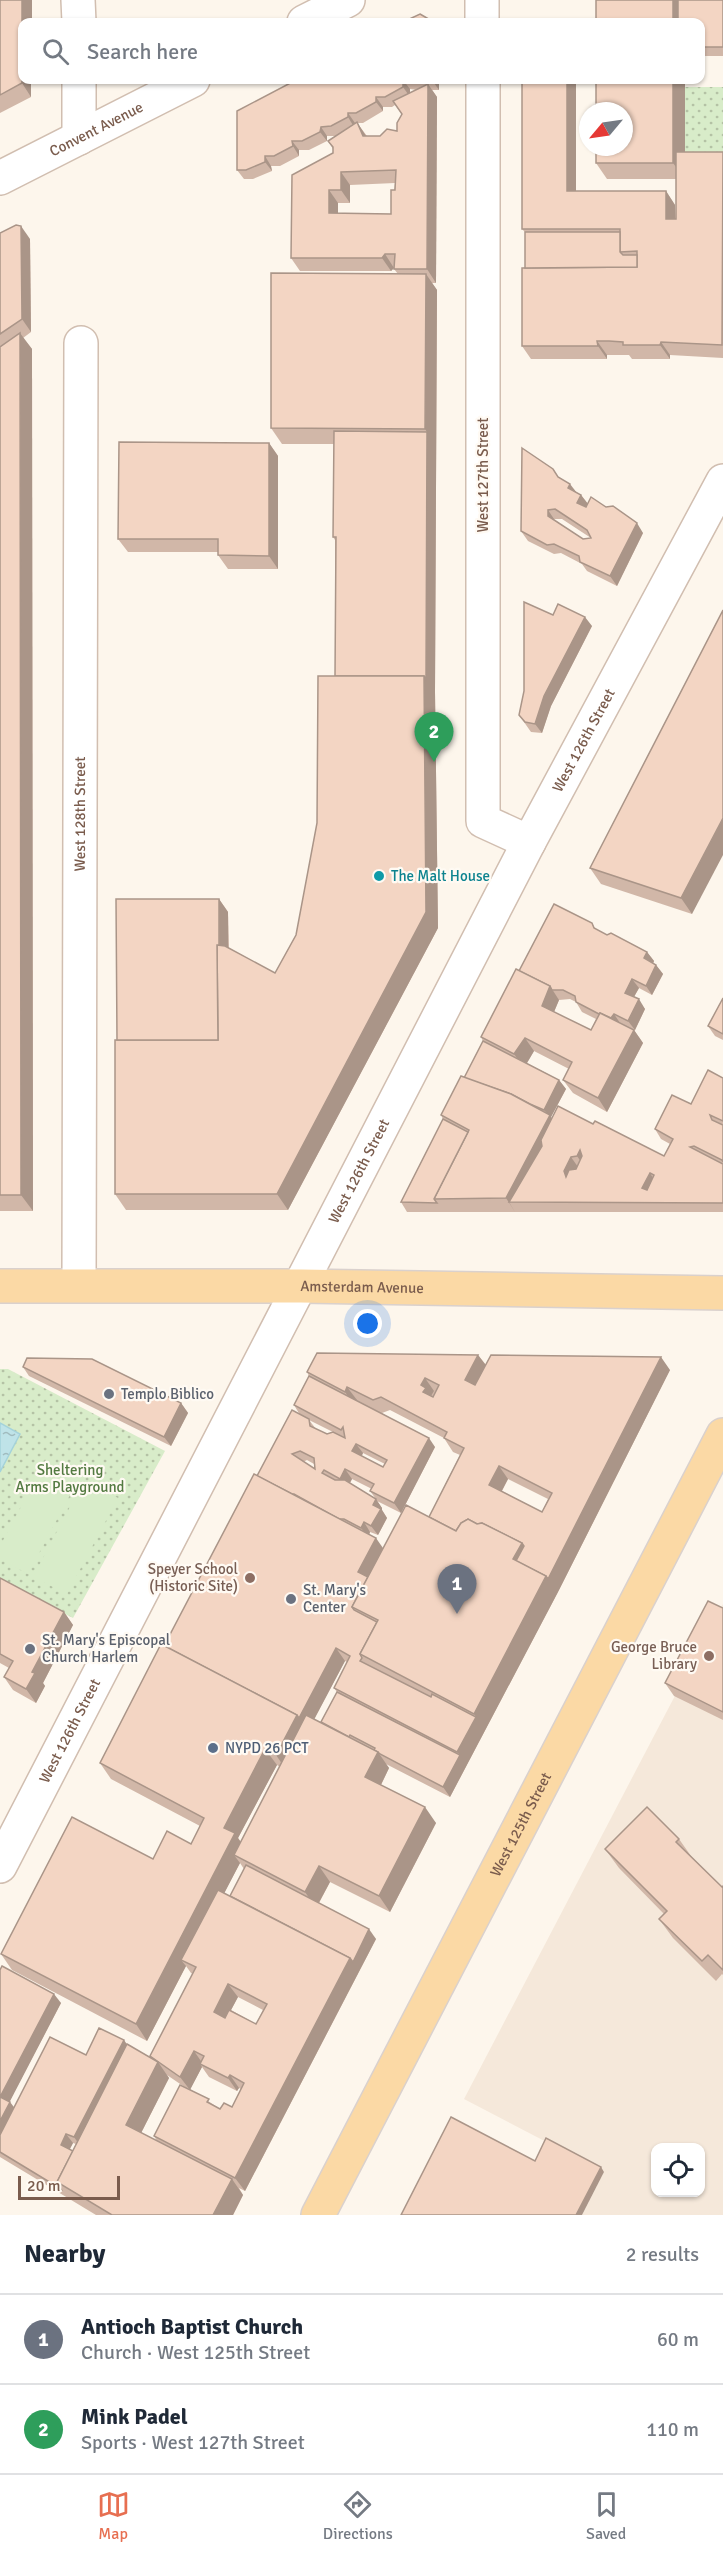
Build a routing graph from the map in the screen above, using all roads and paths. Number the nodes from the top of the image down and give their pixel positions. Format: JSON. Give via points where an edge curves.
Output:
{"nodes":[{"id":1,"x":78,"y":0,"type":"edge"},
{"id":2,"x":348,"y":0,"type":"edge"},
{"id":3,"x":482,"y":0,"type":"edge"},
{"id":4,"x":78,"y":18,"type":"edge"},
{"id":5,"x":312,"y":18,"type":"edge"},
{"id":6,"x":483,"y":18,"type":"edge"},
{"id":7,"x":79,"y":84,"type":"edge"},
{"id":8,"x":185,"y":84,"type":"edge"},
{"id":9,"x":483,"y":84,"type":"edge"},
{"id":10,"x":79,"y":138,"type":"junction"},
{"id":11,"x":0,"y":178,"type":"edge"},
{"id":12,"x":81,"y":343,"type":"dead end"},
{"id":13,"x":723,"y":482,"type":"edge"},
{"id":14,"x":529,"y":842,"type":"junction"},
{"id":15,"x":79,"y":1285,"type":"junction"},
{"id":16,"x":0,"y":1286,"type":"edge"},
{"id":17,"x":301,"y":1286,"type":"junction"},
{"id":18,"x":723,"y":1293,"type":"edge"},
{"id":19,"x":723,"y":1435,"type":"edge"},
{"id":20,"x":0,"y":1866,"type":"edge"},
{"id":21,"x":318,"y":2215,"type":"edge"}],
"edges":[{"from":1,"to":4,"type":"street"},
{"from":2,"to":5,"type":"street"},
{"from":3,"to":6,"type":"street"},
{"from":7,"to":10,"type":"street"},
{"from":8,"to":10,"type":"street","name":"Convent Avenue"},
{"from":9,"to":14,"type":"street","name":"West 127th Street","via":[[483,821]]},
{"from":10,"to":11,"type":"street","name":"Convent Avenue"},
{"from":12,"to":15,"type":"street","name":"West 128th Street"},
{"from":13,"to":14,"type":"street","name":"West 126th Street"},
{"from":14,"to":17,"type":"street","name":"West 126th Street"},
{"from":15,"to":16,"type":"main road","name":"Amsterdam Avenue"},
{"from":15,"to":17,"type":"main road","name":"Amsterdam Avenue"},
{"from":17,"to":18,"type":"main road","name":"Amsterdam Avenue"},
{"from":17,"to":20,"type":"street","name":"West 126th Street"},
{"from":19,"to":21,"type":"main road","name":"West 125th Street"}]}
